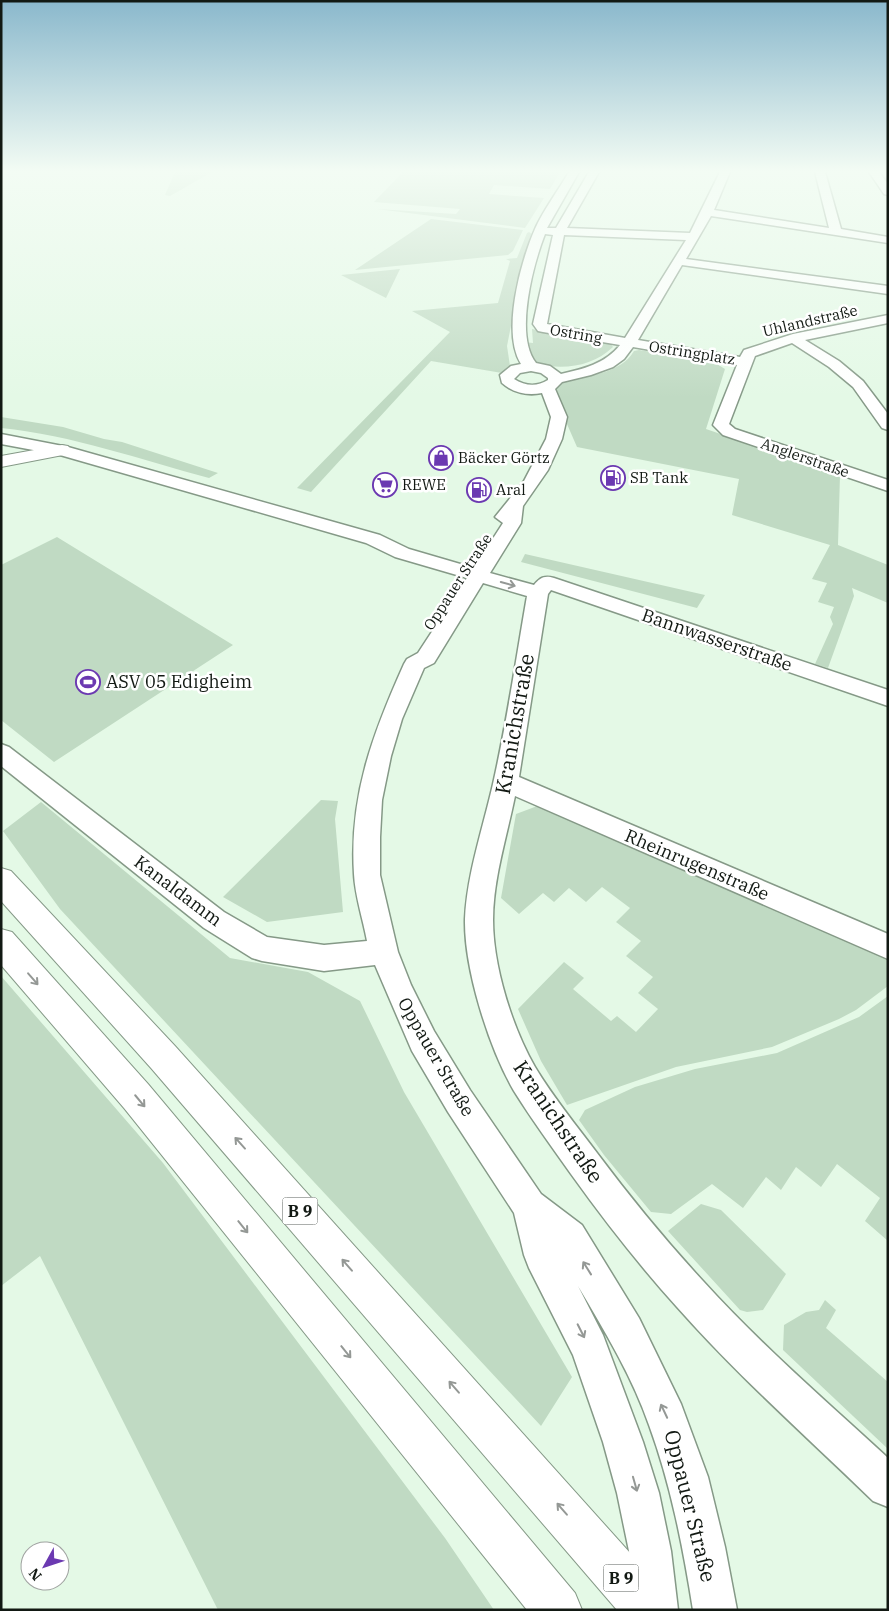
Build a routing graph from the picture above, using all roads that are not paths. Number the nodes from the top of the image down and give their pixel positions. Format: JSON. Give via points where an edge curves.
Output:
{"nodes":[{"id":1,"x":535,"y":247,"type":"edge"},
{"id":2,"x":556,"y":247,"type":"edge"},
{"id":3,"x":687,"y":247,"type":"edge"},
{"id":4,"x":678,"y":260,"type":"junction"},
{"id":5,"x":888,"y":290,"type":"edge"},
{"id":6,"x":888,"y":320,"type":"edge"},
{"id":7,"x":519,"y":327,"type":"junction"},
{"id":8,"x":793,"y":338,"type":"junction"},
{"id":9,"x":628,"y":343,"type":"junction"},
{"id":10,"x":745,"y":362,"type":"junction"},
{"id":11,"x":531,"y":367,"type":"junction"},
{"id":12,"x":516,"y":369,"type":"junction"},
{"id":13,"x":551,"y":379,"type":"junction"},
{"id":14,"x":526,"y":388,"type":"junction"},
{"id":15,"x":556,"y":423,"type":"junction"},
{"id":16,"x":888,"y":425,"type":"edge"},
{"id":17,"x":723,"y":428,"type":"joint"},
{"id":18,"x":1,"y":439,"type":"edge"},
{"id":19,"x":62,"y":450,"type":"junction"},
{"id":20,"x":1,"y":462,"type":"edge"},
{"id":21,"x":888,"y":486,"type":"edge"},
{"id":22,"x":474,"y":568,"type":"junction"},
{"id":23,"x":543,"y":587,"type":"junction"},
{"id":24,"x":888,"y":698,"type":"edge"},
{"id":25,"x":1,"y":753,"type":"edge"},
{"id":26,"x":506,"y":782,"type":"junction"},
{"id":27,"x":1,"y":880,"type":"edge"},
{"id":28,"x":1,"y":942,"type":"edge"},
{"id":29,"x":888,"y":947,"type":"edge"},
{"id":30,"x":384,"y":952,"type":"junction"},
{"id":31,"x":529,"y":1206,"type":"junction"},
{"id":32,"x":888,"y":1486,"type":"edge"},
{"id":33,"x":558,"y":1610,"type":"edge"},
{"id":34,"x":649,"y":1610,"type":"edge"},
{"id":35,"x":656,"y":1610,"type":"edge"},
{"id":36,"x":716,"y":1610,"type":"edge"}],
"edges":[{"from":1,"to":7,"type":"street"},
{"from":2,"to":9,"type":"street","name":"Ostring","via":[[540,324],[543,328]]},
{"from":3,"to":4,"type":"street"},
{"from":4,"to":5,"type":"street"},
{"from":4,"to":9,"type":"street"},
{"from":6,"to":8,"type":"street","name":"Uhlandstraße"},
{"from":7,"to":11,"type":"street","via":[[522,352]]},
{"from":7,"to":12,"type":"street","via":[[512,352]]},
{"from":8,"to":10,"type":"street","name":"Uhlandstraße","via":[[749,353]]},
{"from":8,"to":16,"type":"street","via":[[858,384]]},
{"from":9,"to":10,"type":"street","name":"Ostringplatz"},
{"from":9,"to":13,"type":"street","via":[[615,360],[585,372]]},
{"from":10,"to":17,"type":"street","name":"Ostringplatz","via":[[721,425]]},
{"from":11,"to":12,"type":"street"},
{"from":11,"to":13,"type":"street"},
{"from":12,"to":14,"type":"street","via":[[507,374],[507,380]]},
{"from":13,"to":14,"type":"street"},
{"from":13,"to":15,"type":"street","name":"Oppauer Straße","via":[[559,416]]},
{"from":14,"to":15,"type":"street"},
{"from":15,"to":22,"type":"street","name":"Oppauer Straße","via":[[555,437],[548,453],[515,506],[512,523]]},
{"from":17,"to":21,"type":"street","name":"Anglerstraße"},
{"from":18,"to":19,"type":"street","name":"Bannwasserstraße"},
{"from":19,"to":20,"type":"highway"},
{"from":19,"to":22,"type":"street","name":"Bannwasserstraße","via":[[383,542],[402,553]]},
{"from":22,"to":23,"type":"street","name":"Bannwasserstraße"},
{"from":22,"to":30,"type":"street","name":"Oppauer Straße","via":[[426,658],[416,664],[387,731],[370,800],[367,874]]},
{"from":23,"to":24,"type":"street","name":"Bannwasserstraße"},
{"from":23,"to":26,"type":"street","name":"Kranichstraße"},
{"from":25,"to":30,"type":"street","name":"Kanaldamm","via":[[214,920],[262,949],[324,958]]},
{"from":26,"to":29,"type":"street","name":"Rheinrugenstraße"},
{"from":26,"to":32,"type":"street","name":"Kranichstraße","via":[[483,883],[479,920],[492,998],[524,1078],[619,1211],[691,1296],[774,1380]]},
{"from":34,"to":27,"type":"highway","number":"B 9","one_way":true,"via":[[170,1064]]},
{"from":28,"to":33,"type":"highway","one_way":true,"via":[[136,1096]]},
{"from":30,"to":31,"type":"street","name":"Oppauer Straße","via":[[423,1041]]},
{"from":31,"to":35,"type":"street","name":"Oppauer Straße","one_way":true,"via":[[542,1255],[590,1348],[623,1442],[650,1551]]},
{"from":36,"to":31,"type":"street","name":"Oppauer Straße","one_way":true,"via":[[687,1477],[667,1418],[626,1331],[569,1238]]}]}
